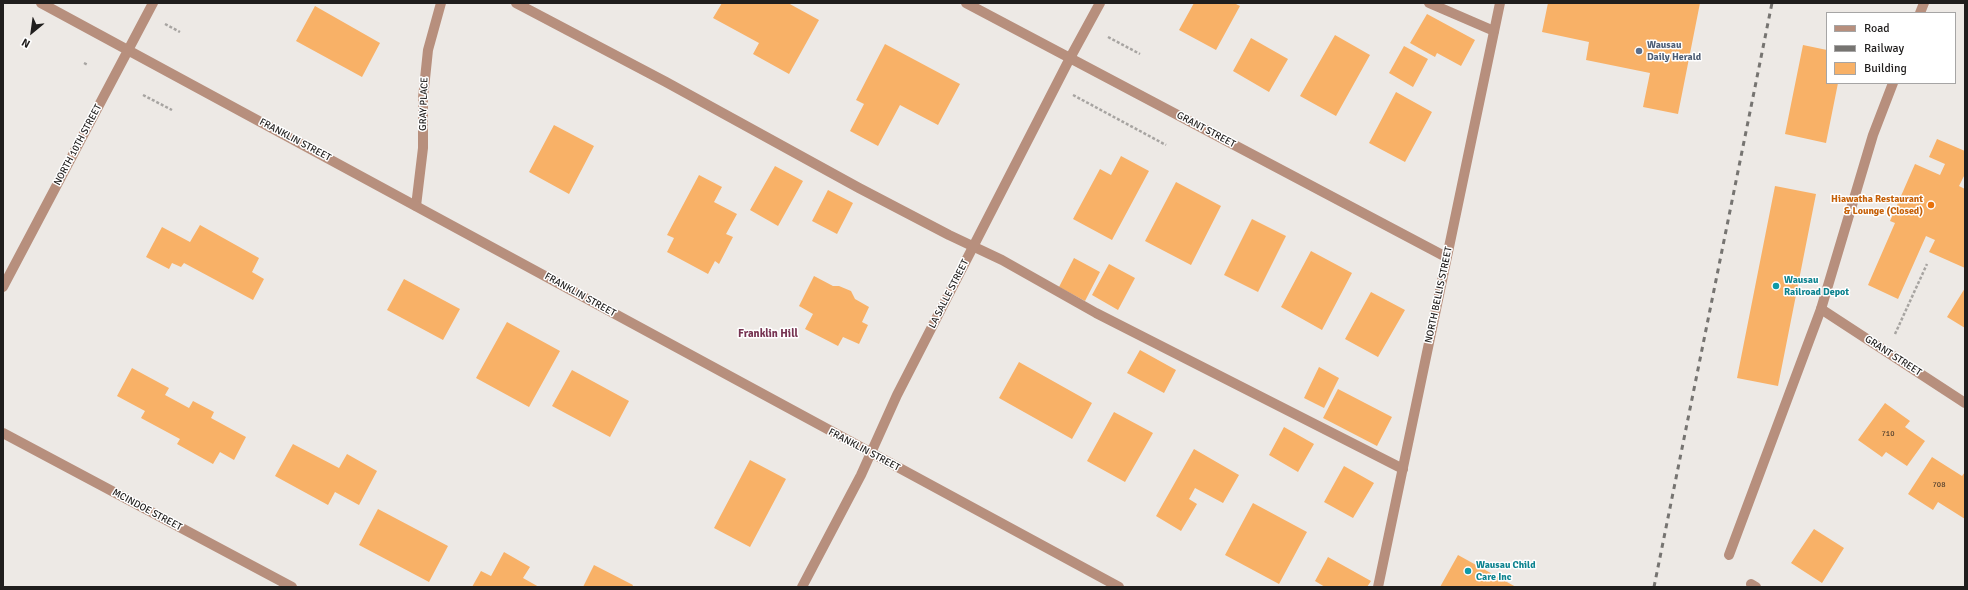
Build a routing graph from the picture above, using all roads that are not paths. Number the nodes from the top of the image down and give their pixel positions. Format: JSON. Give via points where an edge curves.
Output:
{"nodes":[{"id":1,"x":41,"y":3,"type":"edge"},
{"id":2,"x":153,"y":3,"type":"edge"},
{"id":3,"x":441,"y":3,"type":"edge"},
{"id":4,"x":516,"y":3,"type":"edge"},
{"id":5,"x":966,"y":3,"type":"edge"},
{"id":6,"x":1100,"y":3,"type":"edge"},
{"id":7,"x":1429,"y":3,"type":"edge"},
{"id":8,"x":1500,"y":3,"type":"edge"},
{"id":9,"x":1494,"y":31,"type":"junction"},
{"id":10,"x":128,"y":50,"type":"junction"},
{"id":11,"x":1070,"y":58,"type":"junction"},
{"id":12,"x":1893,"y":84,"type":"edge"},
{"id":13,"x":416,"y":206,"type":"junction"},
{"id":14,"x":973,"y":246,"type":"junction"},
{"id":15,"x":1446,"y":257,"type":"junction"},
{"id":16,"x":3,"y":287,"type":"edge"},
{"id":17,"x":1821,"y":309,"type":"junction"},
{"id":18,"x":1965,"y":403,"type":"edge"},
{"id":19,"x":3,"y":433,"type":"edge"},
{"id":20,"x":870,"y":453,"type":"junction"},
{"id":21,"x":1403,"y":469,"type":"junction"},
{"id":22,"x":1729,"y":555,"type":"dead end"},
{"id":23,"x":292,"y":587,"type":"edge"},
{"id":24,"x":802,"y":587,"type":"edge"},
{"id":25,"x":1119,"y":587,"type":"edge"},
{"id":26,"x":1378,"y":587,"type":"edge"}],
"edges":[{"from":1,"to":10,"type":"street","name":"FRANKLIN STREET"},
{"from":2,"to":10,"type":"street","name":"NORTH 10TH STREET"},
{"from":3,"to":13,"type":"street","name":"GRAY PLACE","via":[[428,50],[423,98],[423,148]]},
{"from":4,"to":14,"type":"street","via":[[859,188]]},
{"from":5,"to":11,"type":"street","name":"GRANT STREET"},
{"from":6,"to":11,"type":"street","name":"LA SALLE STREET"},
{"from":7,"to":9,"type":"street"},
{"from":8,"to":9,"type":"street","name":"NORTH BELLIS STREET"},
{"from":9,"to":15,"type":"street","name":"NORTH BELLIS STREET"},
{"from":10,"to":13,"type":"street","name":"FRANKLIN STREET"},
{"from":10,"to":16,"type":"street","name":"NORTH 10TH STREET"},
{"from":11,"to":14,"type":"street","name":"LA SALLE STREET"},
{"from":11,"to":15,"type":"street","name":"GRANT STREET"},
{"from":12,"to":17,"type":"street","via":[[1873,135]]},
{"from":13,"to":20,"type":"street","name":"FRANKLIN STREET"},
{"from":14,"to":20,"type":"street","name":"LA SALLE STREET","via":[[897,394]]},
{"from":14,"to":21,"type":"street","via":[[1130,331]]},
{"from":15,"to":21,"type":"street","name":"NORTH BELLIS STREET"},
{"from":17,"to":18,"type":"street","name":"GRANT STREET"},
{"from":17,"to":22,"type":"street"},
{"from":19,"to":23,"type":"street","name":"MCINDOE STREET"},
{"from":20,"to":24,"type":"street","name":"LA SALLE STREET"},
{"from":20,"to":25,"type":"street","name":"FRANKLIN STREET"},
{"from":21,"to":26,"type":"street","name":"NORTH BELLIS STREET"}]}
